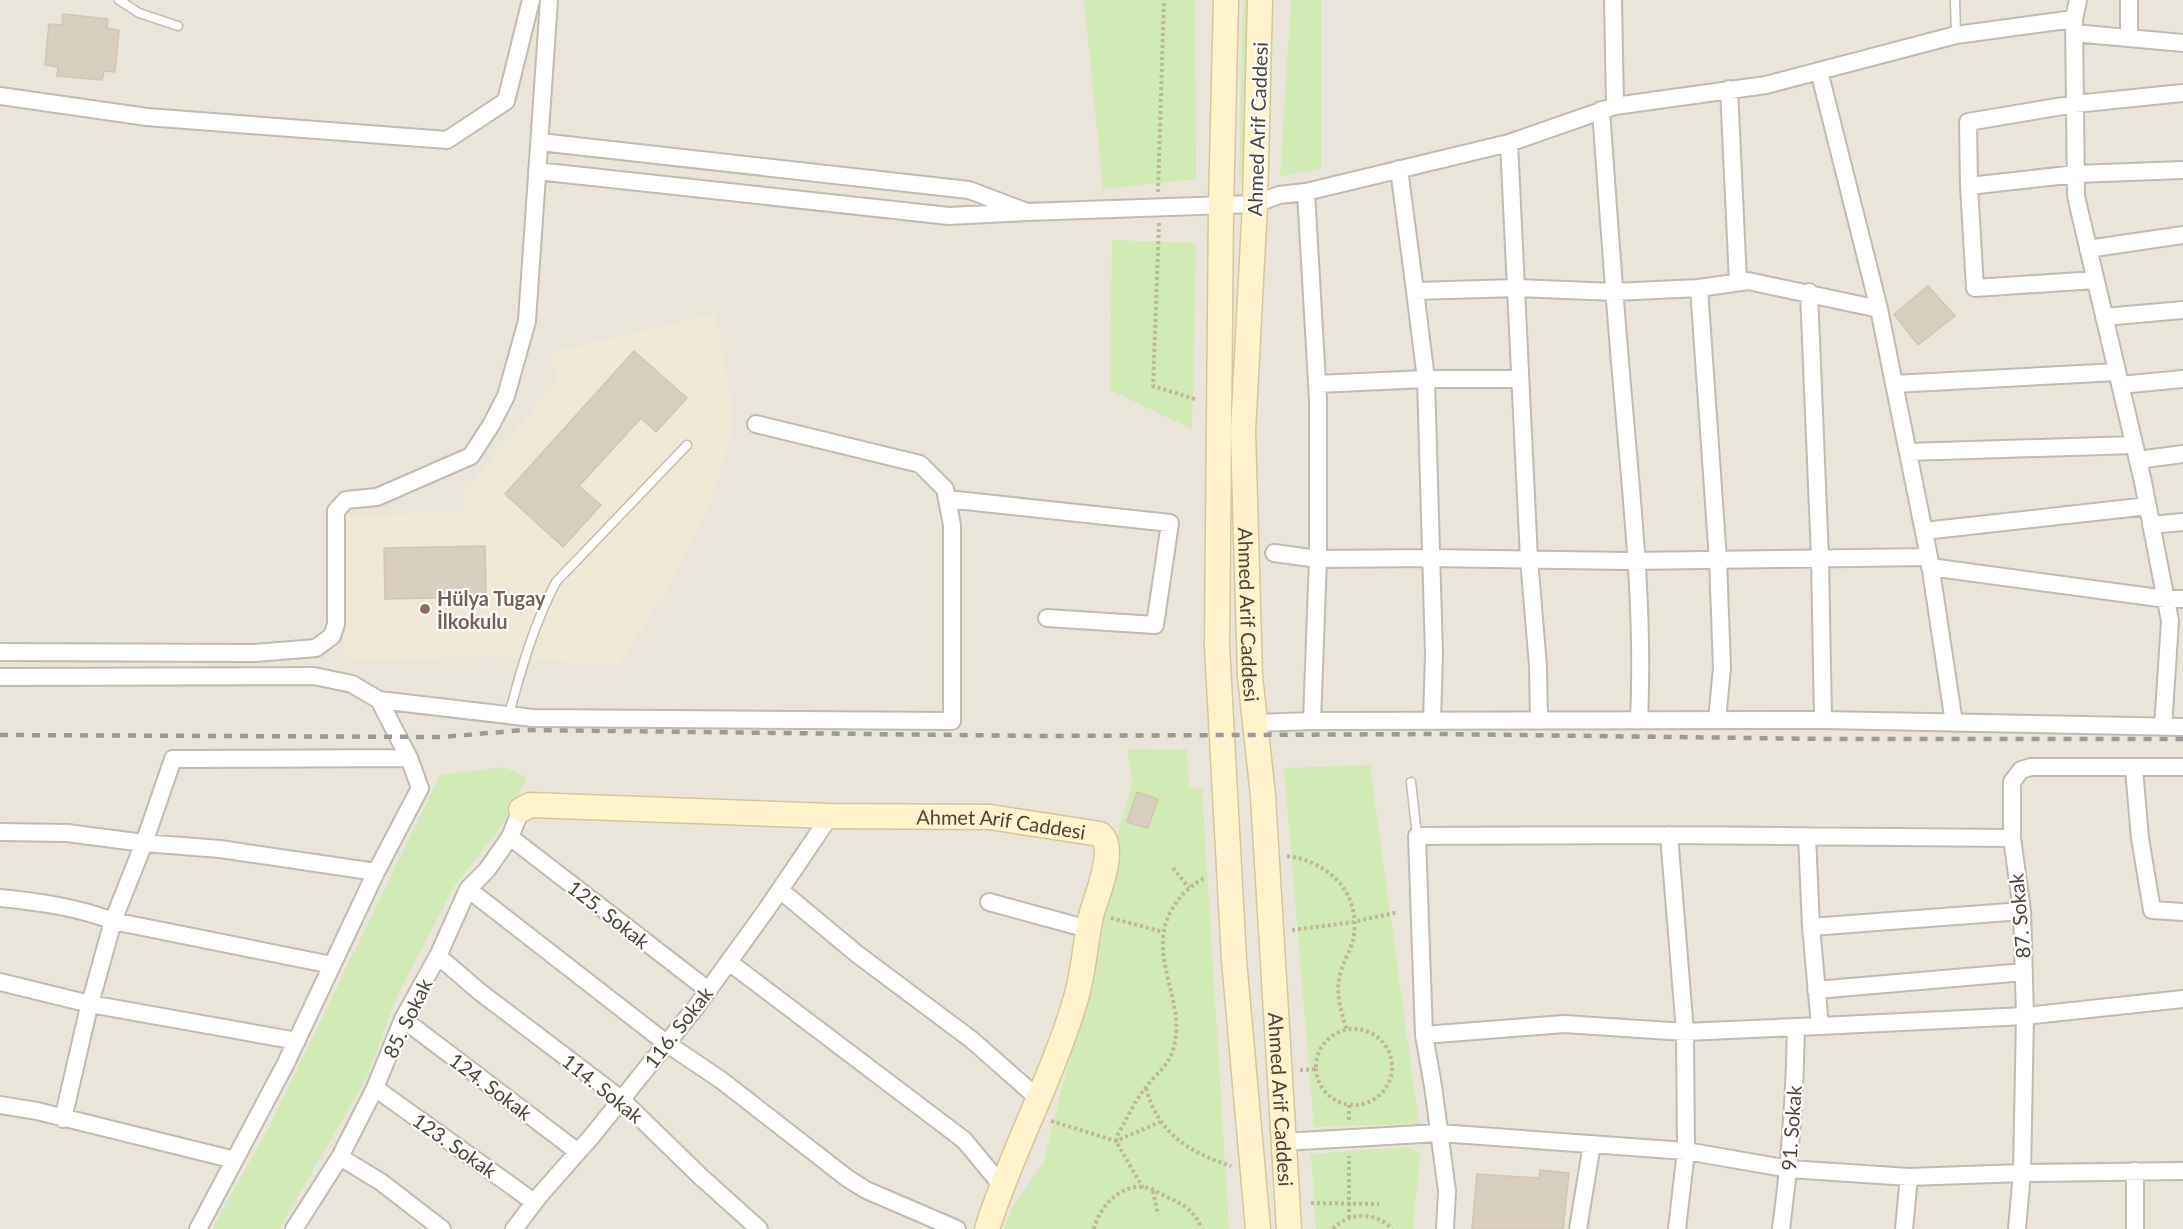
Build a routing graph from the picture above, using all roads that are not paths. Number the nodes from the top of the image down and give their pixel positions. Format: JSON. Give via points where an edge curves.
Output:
{"nodes":[{"id":1,"x":119,"y":0,"type":"edge"},
{"id":2,"x":531,"y":0,"type":"edge"},
{"id":3,"x":549,"y":0,"type":"edge"},
{"id":4,"x":1226,"y":0,"type":"edge"},
{"id":5,"x":1260,"y":0,"type":"edge"},
{"id":6,"x":1613,"y":0,"type":"edge"},
{"id":7,"x":1955,"y":0,"type":"edge"},
{"id":8,"x":2078,"y":0,"type":"edge"},
{"id":9,"x":2129,"y":0,"type":"edge"},
{"id":10,"x":178,"y":26,"type":"dead end"},
{"id":11,"x":2074,"y":26,"type":"junction"},
{"id":12,"x":1956,"y":35,"type":"junction"},
{"id":13,"x":2129,"y":38,"type":"junction"},
{"id":14,"x":2183,"y":43,"type":"edge"},
{"id":15,"x":1819,"y":71,"type":"junction"},
{"id":16,"x":1730,"y":89,"type":"junction"},
{"id":17,"x":2183,"y":93,"type":"edge"},
{"id":18,"x":0,"y":96,"type":"edge"},
{"id":19,"x":2075,"y":104,"type":"junction"},
{"id":20,"x":1608,"y":108,"type":"junction"},
{"id":21,"x":540,"y":142,"type":"junction"},
{"id":22,"x":1509,"y":143,"type":"junction"},
{"id":23,"x":1399,"y":170,"type":"junction"},
{"id":24,"x":2183,"y":170,"type":"edge"},
{"id":25,"x":537,"y":171,"type":"junction"},
{"id":26,"x":2076,"y":174,"type":"junction"},
{"id":27,"x":1969,"y":186,"type":"junction"},
{"id":28,"x":1306,"y":192,"type":"junction"},
{"id":29,"x":1255,"y":204,"type":"junction"},
{"id":30,"x":1221,"y":206,"type":"junction"},
{"id":31,"x":1027,"y":212,"type":"junction"},
{"id":32,"x":2183,"y":235,"type":"edge"},
{"id":33,"x":2088,"y":249,"type":"junction"},
{"id":34,"x":2095,"y":280,"type":"junction"},
{"id":35,"x":1738,"y":282,"type":"junction"},
{"id":36,"x":1516,"y":288,"type":"junction"},
{"id":37,"x":1699,"y":288,"type":"junction"},
{"id":38,"x":1415,"y":291,"type":"junction"},
{"id":39,"x":1614,"y":292,"type":"junction"},
{"id":40,"x":1809,"y":292,"type":"junction"},
{"id":41,"x":1879,"y":309,"type":"junction"},
{"id":42,"x":2183,"y":310,"type":"edge"},
{"id":43,"x":2104,"y":317,"type":"junction"},
{"id":44,"x":1426,"y":379,"type":"junction"},
{"id":45,"x":1520,"y":379,"type":"junction"},
{"id":46,"x":2118,"y":379,"type":"junction"},
{"id":47,"x":2183,"y":379,"type":"edge"},
{"id":48,"x":1317,"y":384,"type":"junction"},
{"id":49,"x":1894,"y":384,"type":"junction"},
{"id":50,"x":756,"y":424,"type":"dead end"},
{"id":51,"x":687,"y":446,"type":"dead end"},
{"id":52,"x":1908,"y":453,"type":"junction"},
{"id":53,"x":2136,"y":453,"type":"junction"},
{"id":54,"x":2183,"y":454,"type":"edge"},
{"id":55,"x":947,"y":499,"type":"junction"},
{"id":56,"x":2148,"y":506,"type":"junction"},
{"id":57,"x":2183,"y":522,"type":"edge"},
{"id":58,"x":2151,"y":525,"type":"junction"},
{"id":59,"x":1924,"y":531,"type":"junction"},
{"id":60,"x":1274,"y":553,"type":"dead end"},
{"id":61,"x":1430,"y":558,"type":"junction"},
{"id":62,"x":1820,"y":558,"type":"junction"},
{"id":63,"x":1318,"y":559,"type":"junction"},
{"id":64,"x":1528,"y":559,"type":"junction"},
{"id":65,"x":1718,"y":560,"type":"junction"},
{"id":66,"x":1637,"y":561,"type":"junction"},
{"id":67,"x":1929,"y":562,"type":"junction"},
{"id":68,"x":2166,"y":599,"type":"junction"},
{"id":69,"x":2183,"y":599,"type":"edge"},
{"id":70,"x":1047,"y":618,"type":"dead end"},
{"id":71,"x":0,"y":651,"type":"edge"},
{"id":72,"x":0,"y":677,"type":"edge"},
{"id":73,"x":379,"y":700,"type":"junction"},
{"id":74,"x":508,"y":715,"type":"junction"},
{"id":75,"x":1539,"y":720,"type":"junction"},
{"id":76,"x":1639,"y":720,"type":"junction"},
{"id":77,"x":1717,"y":720,"type":"junction"},
{"id":78,"x":1823,"y":720,"type":"junction"},
{"id":79,"x":1312,"y":721,"type":"junction"},
{"id":80,"x":1432,"y":721,"type":"junction"},
{"id":81,"x":1255,"y":723,"type":"junction"},
{"id":82,"x":1954,"y":723,"type":"junction"},
{"id":83,"x":2163,"y":726,"type":"junction"},
{"id":84,"x":2183,"y":727,"type":"edge"},
{"id":85,"x":409,"y":758,"type":"junction"},
{"id":86,"x":2183,"y":768,"type":"edge"},
{"id":87,"x":2134,"y":769,"type":"junction"},
{"id":88,"x":1411,"y":782,"type":"dead end"},
{"id":89,"x":521,"y":810,"type":"joint"},
{"id":90,"x":830,"y":816,"type":"junction"},
{"id":91,"x":0,"y":832,"type":"edge"},
{"id":92,"x":1669,"y":835,"type":"junction"},
{"id":93,"x":1417,"y":836,"type":"junction"},
{"id":94,"x":510,"y":837,"type":"junction"},
{"id":95,"x":1806,"y":837,"type":"junction"},
{"id":96,"x":2012,"y":838,"type":"junction"},
{"id":97,"x":144,"y":843,"type":"junction"},
{"id":98,"x":376,"y":872,"type":"junction"},
{"id":99,"x":468,"y":889,"type":"junction"},
{"id":100,"x":780,"y":890,"type":"junction"},
{"id":101,"x":0,"y":898,"type":"edge"},
{"id":102,"x":989,"y":902,"type":"dead end"},
{"id":103,"x":2022,"y":911,"type":"junction"},
{"id":104,"x":2183,"y":912,"type":"edge"},
{"id":105,"x":114,"y":921,"type":"junction"},
{"id":106,"x":1090,"y":922,"type":"junction"},
{"id":107,"x":1810,"y":927,"type":"junction"},
{"id":108,"x":438,"y":956,"type":"junction"},
{"id":109,"x":729,"y":962,"type":"junction"},
{"id":110,"x":332,"y":965,"type":"junction"},
{"id":111,"x":2024,"y":972,"type":"junction"},
{"id":112,"x":0,"y":982,"type":"edge"},
{"id":113,"x":708,"y":990,"type":"junction"},
{"id":114,"x":1816,"y":990,"type":"junction"},
{"id":115,"x":2183,"y":999,"type":"edge"},
{"id":116,"x":90,"y":1004,"type":"junction"},
{"id":117,"x":2025,"y":1016,"type":"junction"},
{"id":118,"x":403,"y":1019,"type":"junction"},
{"id":119,"x":1820,"y":1026,"type":"junction"},
{"id":120,"x":1796,"y":1028,"type":"junction"},
{"id":121,"x":1685,"y":1032,"type":"junction"},
{"id":122,"x":1424,"y":1035,"type":"junction"},
{"id":123,"x":297,"y":1041,"type":"junction"},
{"id":124,"x":666,"y":1043,"type":"junction"},
{"id":125,"x":375,"y":1088,"type":"junction"},
{"id":126,"x":621,"y":1100,"type":"junction"},
{"id":127,"x":0,"y":1105,"type":"edge"},
{"id":128,"x":1036,"y":1108,"type":"junction"},
{"id":129,"x":63,"y":1119,"type":"junction"},
{"id":130,"x":1439,"y":1133,"type":"junction"},
{"id":131,"x":1283,"y":1142,"type":"junction"},
{"id":132,"x":1592,"y":1144,"type":"junction"},
{"id":133,"x":1686,"y":1151,"type":"junction"},
{"id":134,"x":578,"y":1152,"type":"junction"},
{"id":135,"x":340,"y":1157,"type":"junction"},
{"id":136,"x":235,"y":1160,"type":"junction"},
{"id":137,"x":1789,"y":1169,"type":"junction"},
{"id":138,"x":2135,"y":1171,"type":"junction"},
{"id":139,"x":2183,"y":1171,"type":"edge"},
{"id":140,"x":2022,"y":1173,"type":"junction"},
{"id":141,"x":1909,"y":1177,"type":"junction"},
{"id":142,"x":1003,"y":1186,"type":"junction"},
{"id":143,"x":534,"y":1202,"type":"junction"},
{"id":144,"x":198,"y":1229,"type":"edge"},
{"id":145,"x":294,"y":1229,"type":"edge"},
{"id":146,"x":442,"y":1229,"type":"edge"},
{"id":147,"x":514,"y":1229,"type":"edge"},
{"id":148,"x":759,"y":1229,"type":"edge"},
{"id":149,"x":957,"y":1229,"type":"edge"},
{"id":150,"x":987,"y":1229,"type":"edge"},
{"id":151,"x":1258,"y":1229,"type":"edge"},
{"id":152,"x":1289,"y":1229,"type":"edge"},
{"id":153,"x":1445,"y":1229,"type":"edge"},
{"id":154,"x":1578,"y":1229,"type":"edge"},
{"id":155,"x":1677,"y":1229,"type":"edge"},
{"id":156,"x":1781,"y":1229,"type":"edge"},
{"id":157,"x":1904,"y":1229,"type":"edge"},
{"id":158,"x":2017,"y":1229,"type":"edge"},
{"id":159,"x":2135,"y":1229,"type":"edge"}],
"edges":[{"from":1,"to":10,"type":"lane","via":[[139,13]]},
{"from":2,"to":18,"type":"street","via":[[506,101],[447,140],[147,117]]},
{"from":3,"to":21,"type":"street"},
{"from":4,"to":30,"type":"street","name":"Ahmed Arif Caddesi"},
{"from":5,"to":29,"type":"street","name":"Ahmed Arif Caddesi"},
{"from":6,"to":20,"type":"street"},
{"from":7,"to":12,"type":"lane"},
{"from":8,"to":11,"type":"street"},
{"from":9,"to":13,"type":"street"},
{"from":11,"to":12,"type":"street"},
{"from":11,"to":13,"type":"street"},
{"from":11,"to":19,"type":"street"},
{"from":12,"to":15,"type":"street"},
{"from":13,"to":14,"type":"street"},
{"from":15,"to":16,"type":"street","via":[[1766,85]]},
{"from":15,"to":41,"type":"street"},
{"from":16,"to":20,"type":"street"},
{"from":16,"to":35,"type":"street"},
{"from":17,"to":19,"type":"street"},
{"from":19,"to":26,"type":"street"},
{"from":19,"to":27,"type":"street","via":[[1968,122]]},
{"from":20,"to":22,"type":"street"},
{"from":20,"to":39,"type":"street"},
{"from":21,"to":25,"type":"street"},
{"from":21,"to":31,"type":"street","via":[[969,190]]},
{"from":22,"to":23,"type":"street"},
{"from":22,"to":36,"type":"street"},
{"from":23,"to":28,"type":"street"},
{"from":23,"to":38,"type":"street"},
{"from":24,"to":26,"type":"street"},
{"from":25,"to":31,"type":"street","via":[[949,216]]},
{"from":25,"to":71,"type":"street","via":[[527,321],[507,396],[471,456],[377,497],[346,500],[336,511],[336,624],[332,636],[316,648],[255,653]]},
{"from":26,"to":27,"type":"street"},
{"from":26,"to":33,"type":"street","via":[[2076,195]]},
{"from":27,"to":34,"type":"street","via":[[1975,288]]},
{"from":28,"to":29,"type":"street","via":[[1279,195]]},
{"from":28,"to":48,"type":"street"},
{"from":29,"to":30,"type":"street"},
{"from":29,"to":81,"type":"street","name":"Ahmed Arif Caddesi","via":[[1243,430]]},
{"from":30,"to":31,"type":"street"},
{"from":30,"to":151,"type":"street","name":"Ahmed Arif Caddesi","via":[[1217,646],[1234,960]]},
{"from":32,"to":33,"type":"street"},
{"from":33,"to":34,"type":"street"},
{"from":34,"to":43,"type":"street"},
{"from":35,"to":37,"type":"street"},
{"from":35,"to":40,"type":"street","via":[[1748,280]]},
{"from":36,"to":38,"type":"street"},
{"from":36,"to":39,"type":"street"},
{"from":36,"to":45,"type":"street"},
{"from":37,"to":39,"type":"street"},
{"from":37,"to":65,"type":"street"},
{"from":38,"to":44,"type":"street"},
{"from":39,"to":66,"type":"street"},
{"from":40,"to":41,"type":"street"},
{"from":40,"to":62,"type":"street"},
{"from":41,"to":49,"type":"street"},
{"from":42,"to":43,"type":"street"},
{"from":43,"to":46,"type":"street"},
{"from":44,"to":45,"type":"street"},
{"from":44,"to":48,"type":"street"},
{"from":44,"to":61,"type":"street"},
{"from":45,"to":64,"type":"street"},
{"from":46,"to":47,"type":"street"},
{"from":46,"to":49,"type":"street"},
{"from":46,"to":53,"type":"street"},
{"from":48,"to":63,"type":"street"},
{"from":49,"to":52,"type":"street"},
{"from":50,"to":55,"type":"street","via":[[920,464],[945,489]]},
{"from":51,"to":74,"type":"lane","via":[[556,582],[524,659]]},
{"from":52,"to":53,"type":"street"},
{"from":52,"to":59,"type":"street"},
{"from":53,"to":54,"type":"street"},
{"from":53,"to":56,"type":"street"},
{"from":55,"to":70,"type":"street","via":[[1170,523],[1155,625]]},
{"from":55,"to":74,"type":"street","via":[[952,525],[952,721]]},
{"from":56,"to":58,"type":"street"},
{"from":56,"to":59,"type":"street"},
{"from":57,"to":58,"type":"street"},
{"from":58,"to":68,"type":"street"},
{"from":59,"to":67,"type":"street"},
{"from":60,"to":63,"type":"street"},
{"from":61,"to":63,"type":"street"},
{"from":61,"to":64,"type":"street"},
{"from":61,"to":80,"type":"street"},
{"from":62,"to":65,"type":"street"},
{"from":62,"to":67,"type":"street"},
{"from":62,"to":78,"type":"street"},
{"from":63,"to":79,"type":"street"},
{"from":64,"to":66,"type":"street"},
{"from":64,"to":75,"type":"street"},
{"from":65,"to":66,"type":"street"},
{"from":65,"to":77,"type":"street","via":[[1722,668]]},
{"from":66,"to":76,"type":"street","via":[[1642,667]]},
{"from":67,"to":68,"type":"street"},
{"from":67,"to":82,"type":"street"},
{"from":68,"to":69,"type":"street"},
{"from":68,"to":83,"type":"street","via":[[2170,621]]},
{"from":72,"to":73,"type":"street","via":[[314,676],[352,684]]},
{"from":73,"to":74,"type":"street"},
{"from":73,"to":85,"type":"street"},
{"from":75,"to":76,"type":"street"},
{"from":75,"to":80,"type":"street"},
{"from":76,"to":77,"type":"street"},
{"from":77,"to":78,"type":"street"},
{"from":78,"to":82,"type":"street"},
{"from":79,"to":80,"type":"street"},
{"from":79,"to":81,"type":"street"},
{"from":81,"to":131,"type":"street","name":"Ahmed Arif Caddesi","via":[[1263,796]]},
{"from":82,"to":83,"type":"street"},
{"from":83,"to":84,"type":"street"},
{"from":85,"to":97,"type":"street","via":[[173,759]]},
{"from":85,"to":98,"type":"street","via":[[420,788]]},
{"from":86,"to":87,"type":"street","name":"87. Sokak"},
{"from":87,"to":96,"type":"street","name":"87. Sokak","via":[[2021,770],[2012,782]]},
{"from":87,"to":104,"type":"street","via":[[2152,910]]},
{"from":88,"to":93,"type":"lane"},
{"from":89,"to":90,"type":"street","name":"Ahmet Arif Caddesi","via":[[530,805]]},
{"from":89,"to":94,"type":"street","name":"85. Sokak"},
{"from":90,"to":100,"type":"street","name":"116. Sokak"},
{"from":90,"to":106,"type":"street","name":"Ahmet Arif Caddesi","via":[[990,817],[1100,834],[1108,846],[1107,861]]},
{"from":91,"to":97,"type":"street","via":[[67,832]]},
{"from":92,"to":93,"type":"street"},
{"from":92,"to":95,"type":"street"},
{"from":92,"to":121,"type":"street"},
{"from":93,"to":122,"type":"street"},
{"from":94,"to":99,"type":"street","name":"85. Sokak"},
{"from":94,"to":113,"type":"street","name":"125. Sokak"},
{"from":95,"to":96,"type":"street"},
{"from":95,"to":107,"type":"street"},
{"from":96,"to":103,"type":"street","name":"87. Sokak"},
{"from":97,"to":98,"type":"street","via":[[220,849]]},
{"from":97,"to":105,"type":"street"},
{"from":98,"to":110,"type":"street"},
{"from":99,"to":108,"type":"street","name":"85. Sokak"},
{"from":99,"to":124,"type":"street"},
{"from":100,"to":109,"type":"street","name":"116. Sokak"},
{"from":100,"to":128,"type":"street","via":[[857,954],[972,1040]]},
{"from":101,"to":105,"type":"street","via":[[44,903]]},
{"from":102,"to":106,"type":"street"},
{"from":103,"to":107,"type":"street"},
{"from":103,"to":111,"type":"street","name":"87. Sokak"},
{"from":105,"to":110,"type":"street"},
{"from":105,"to":116,"type":"street"},
{"from":106,"to":128,"type":"street","name":"Ahmet Arif Caddesi","via":[[1077,996]]},
{"from":107,"to":114,"type":"street"},
{"from":108,"to":118,"type":"street","name":"85. Sokak"},
{"from":108,"to":126,"type":"street","name":"114. Sokak"},
{"from":109,"to":113,"type":"street","name":"116. Sokak"},
{"from":109,"to":142,"type":"street","via":[[964,1140]]},
{"from":110,"to":123,"type":"street"},
{"from":111,"to":114,"type":"street"},
{"from":111,"to":117,"type":"street","name":"87. Sokak"},
{"from":112,"to":116,"type":"street"},
{"from":113,"to":124,"type":"street","name":"116. Sokak"},
{"from":114,"to":119,"type":"street"},
{"from":115,"to":117,"type":"street"},
{"from":116,"to":123,"type":"street"},
{"from":116,"to":129,"type":"street"},
{"from":117,"to":119,"type":"street"},
{"from":117,"to":140,"type":"street","name":"87. Sokak"},
{"from":118,"to":125,"type":"street","name":"85. Sokak"},
{"from":118,"to":134,"type":"street","name":"124. Sokak"},
{"from":119,"to":120,"type":"street"},
{"from":120,"to":121,"type":"street"},
{"from":120,"to":137,"type":"street","name":"91. Sokak"},
{"from":121,"to":122,"type":"street","via":[[1564,1024]]},
{"from":121,"to":133,"type":"street"},
{"from":122,"to":130,"type":"street"},
{"from":123,"to":136,"type":"street"},
{"from":124,"to":126,"type":"street","name":"116. Sokak"},
{"from":124,"to":149,"type":"street","via":[[721,1080],[847,1178]]},
{"from":125,"to":135,"type":"street","name":"85. Sokak"},
{"from":125,"to":143,"type":"street","name":"123. Sokak"},
{"from":126,"to":134,"type":"street","name":"116. Sokak"},
{"from":126,"to":148,"type":"street","name":"114. Sokak"},
{"from":127,"to":129,"type":"street"},
{"from":128,"to":142,"type":"street","name":"Ahmet Arif Caddesi"},
{"from":129,"to":136,"type":"street"},
{"from":130,"to":131,"type":"street"},
{"from":130,"to":132,"type":"street"},
{"from":130,"to":153,"type":"street","via":[[1447,1191]]},
{"from":131,"to":152,"type":"street","name":"Ahmed Arif Caddesi"},
{"from":132,"to":133,"type":"street"},
{"from":132,"to":154,"type":"street"},
{"from":133,"to":137,"type":"street"},
{"from":133,"to":155,"type":"street"},
{"from":134,"to":143,"type":"street","name":"116. Sokak"},
{"from":135,"to":145,"type":"street","name":"85. Sokak"},
{"from":135,"to":146,"type":"street","via":[[381,1182]]},
{"from":136,"to":144,"type":"street"},
{"from":137,"to":141,"type":"street"},
{"from":137,"to":156,"type":"street","name":"91. Sokak"},
{"from":138,"to":139,"type":"street"},
{"from":138,"to":140,"type":"street"},
{"from":138,"to":159,"type":"street"},
{"from":140,"to":141,"type":"street"},
{"from":140,"to":158,"type":"street","name":"87. Sokak"},
{"from":141,"to":157,"type":"street"},
{"from":142,"to":150,"type":"street","name":"Ahmet Arif Caddesi"},
{"from":143,"to":147,"type":"street","name":"116. Sokak"}]}
